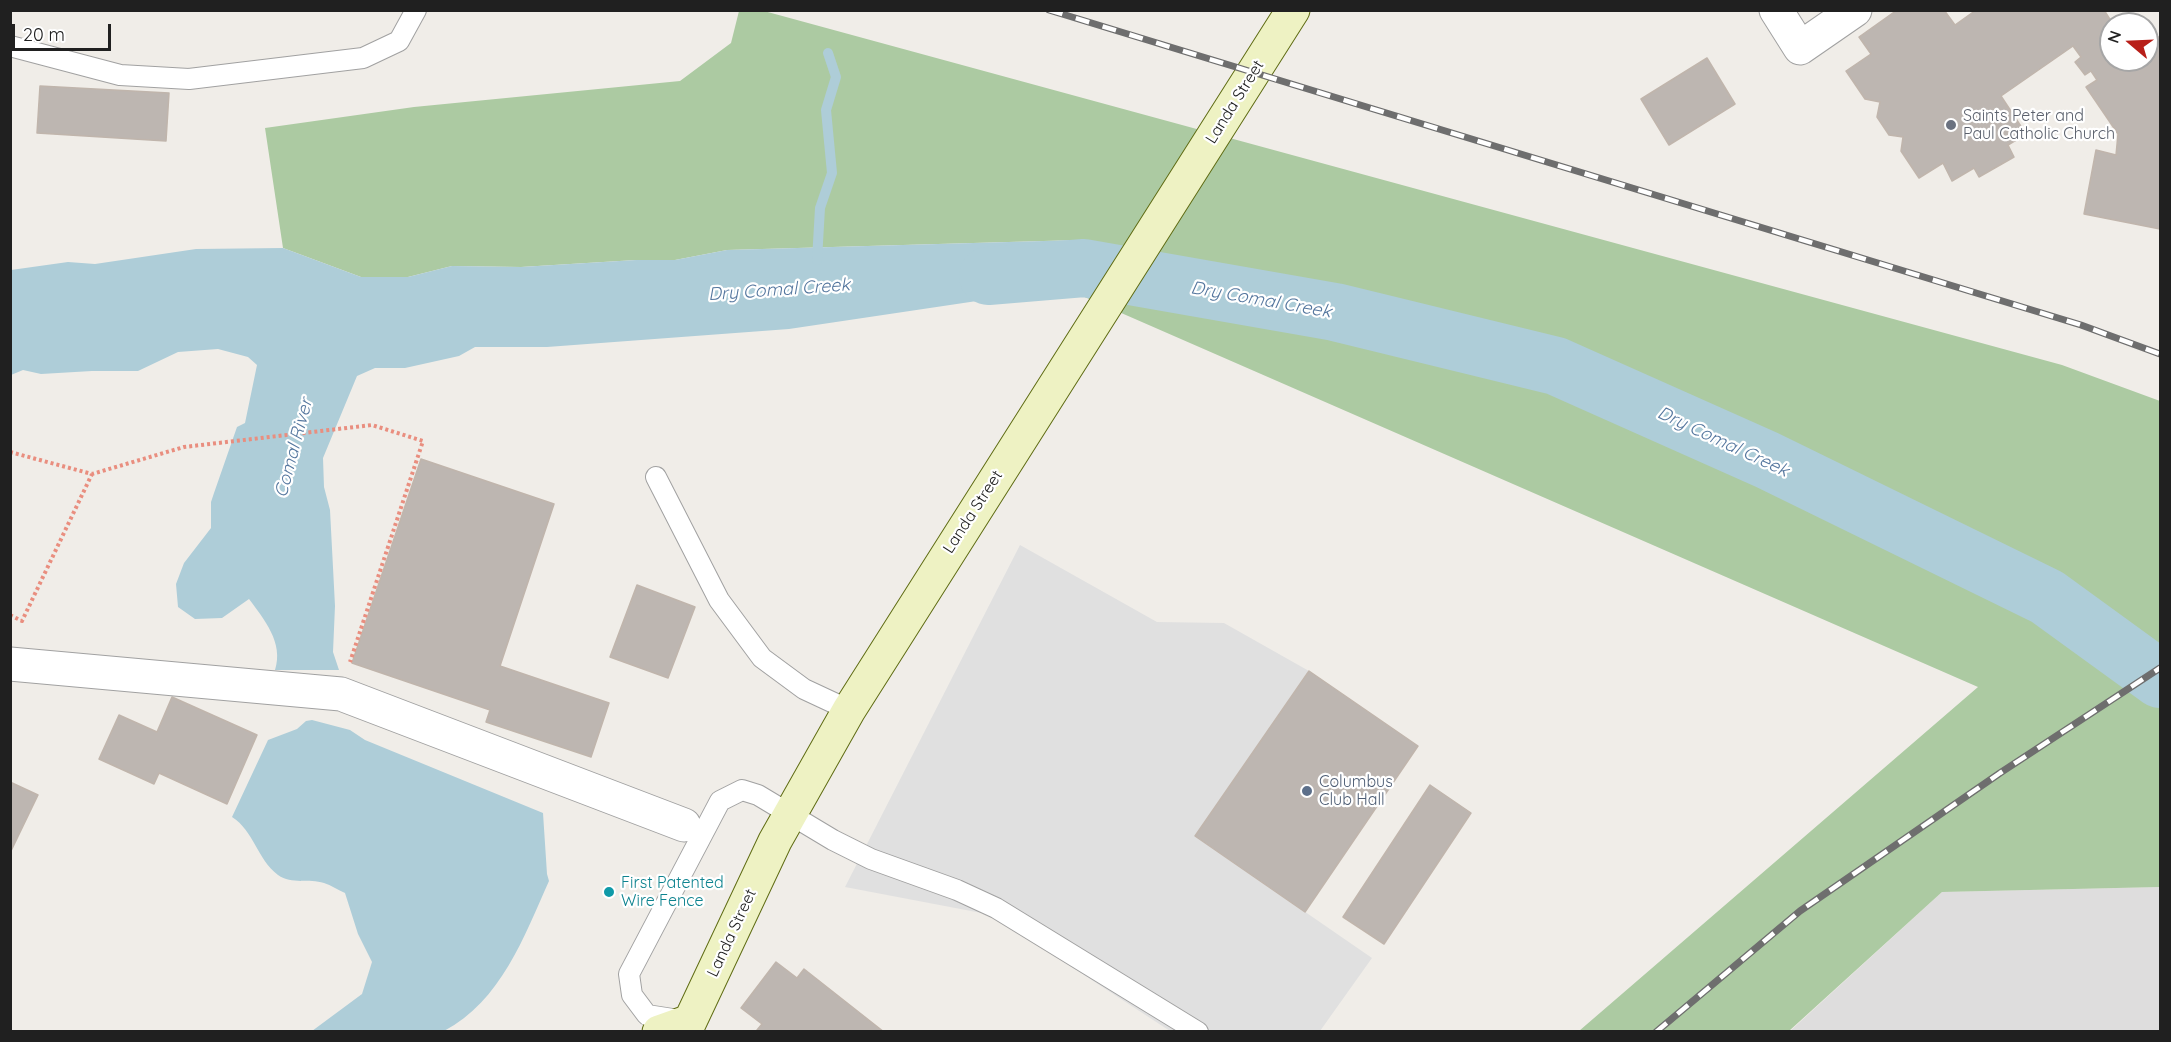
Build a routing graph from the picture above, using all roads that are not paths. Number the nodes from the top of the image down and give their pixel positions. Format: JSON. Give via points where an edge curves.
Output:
{"nodes":[{"id":1,"x":416,"y":10,"type":"edge"},
{"id":2,"x":1293,"y":10,"type":"edge"},
{"id":3,"x":1776,"y":10,"type":"edge"},
{"id":4,"x":1855,"y":10,"type":"edge"},
{"id":5,"x":10,"y":46,"type":"edge"},
{"id":6,"x":657,"y":477,"type":"dead end"},
{"id":7,"x":10,"y":664,"type":"edge"},
{"id":8,"x":849,"y":710,"type":"junction"},
{"id":9,"x":790,"y":814,"type":"junction"},
{"id":10,"x":684,"y":825,"type":"dead end"},
{"id":11,"x":688,"y":1026,"type":"edge"},
{"id":12,"x":659,"y":1032,"type":"edge"},
{"id":13,"x":1198,"y":1032,"type":"edge"}],
"edges":[{"from":1,"to":5,"type":"lane","via":[[399,41],[363,58],[189,79],[120,75]]},
{"from":2,"to":8,"type":"main road","name":"Landa Street"},
{"from":3,"to":4,"type":"street","via":[[1800,48]]},
{"from":6,"to":8,"type":"lane","via":[[719,600],[762,658],[804,689]]},
{"from":7,"to":10,"type":"street","via":[[341,694]]},
{"from":8,"to":9,"type":"main road","name":"Landa Street"},
{"from":9,"to":11,"type":"main road","name":"Landa Street"},
{"from":9,"to":11,"type":"lane","via":[[742,790],[720,801],[629,974],[632,995],[647,1015]]},
{"from":9,"to":13,"type":"lane","via":[[872,859],[996,908]]},
{"from":11,"to":12,"type":"main road"}]}
